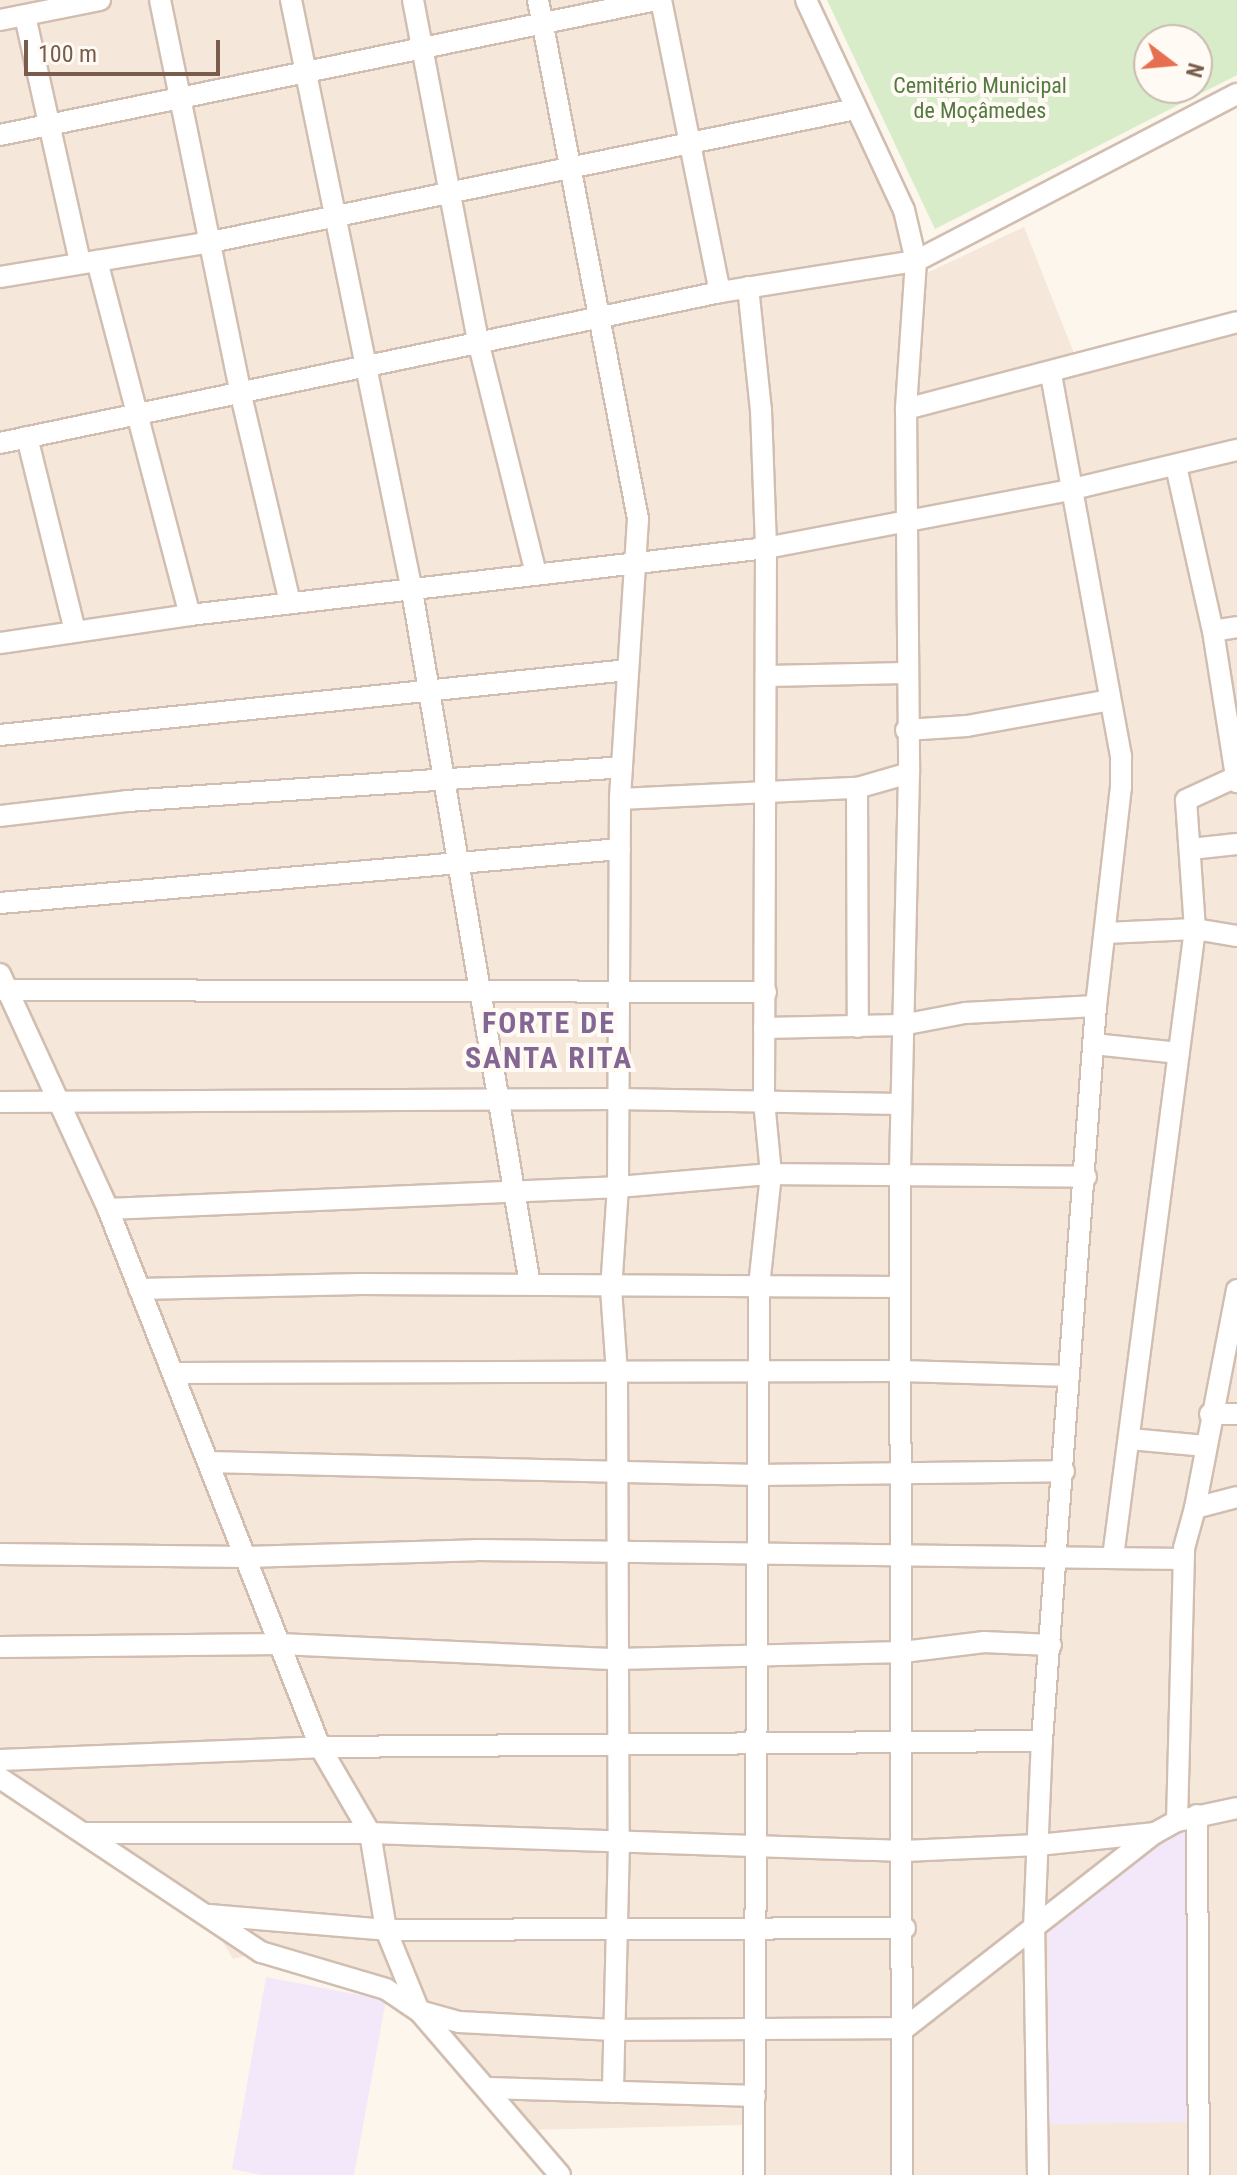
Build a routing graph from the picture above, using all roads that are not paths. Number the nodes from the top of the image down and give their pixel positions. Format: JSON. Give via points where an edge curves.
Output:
{"nodes":[{"id":1,"x":100,"y":0,"type":"edge"},
{"id":2,"x":160,"y":0,"type":"edge"},
{"id":3,"x":291,"y":0,"type":"edge"},
{"id":4,"x":413,"y":0,"type":"edge"},
{"id":5,"x":658,"y":0,"type":"edge"},
{"id":6,"x":806,"y":0,"type":"edge"},
{"id":7,"x":540,"y":10,"type":"edge"},
{"id":8,"x":25,"y":16,"type":"junction"},
{"id":9,"x":0,"y":20,"type":"edge"},
{"id":10,"x":425,"y":48,"type":"junction"},
{"id":11,"x":309,"y":75,"type":"junction"},
{"id":12,"x":1237,"y":94,"type":"edge"},
{"id":13,"x":181,"y":98,"type":"junction"},
{"id":14,"x":855,"y":109,"type":"junction"},
{"id":15,"x":48,"y":125,"type":"junction"},
{"id":16,"x":0,"y":135,"type":"edge"},
{"id":17,"x":690,"y":144,"type":"junction"},
{"id":18,"x":570,"y":167,"type":"junction"},
{"id":19,"x":452,"y":192,"type":"junction"},
{"id":20,"x":336,"y":216,"type":"junction"},
{"id":21,"x":211,"y":242,"type":"junction"},
{"id":22,"x":916,"y":261,"type":"junction"},
{"id":23,"x":88,"y":262,"type":"junction"},
{"id":24,"x":0,"y":277,"type":"edge"},
{"id":25,"x":748,"y":287,"type":"junction"},
{"id":26,"x":720,"y":292,"type":"junction"},
{"id":27,"x":600,"y":319,"type":"junction"},
{"id":28,"x":1237,"y":322,"type":"edge"},
{"id":29,"x":479,"y":345,"type":"junction"},
{"id":30,"x":367,"y":367,"type":"junction"},
{"id":31,"x":1051,"y":374,"type":"junction"},
{"id":32,"x":240,"y":391,"type":"junction"},
{"id":33,"x":906,"y":409,"type":"junction"},
{"id":34,"x":138,"y":414,"type":"junction"},
{"id":35,"x":27,"y":437,"type":"junction"},
{"id":36,"x":0,"y":443,"type":"edge"},
{"id":37,"x":1237,"y":450,"type":"edge"},
{"id":38,"x":1176,"y":466,"type":"junction"},
{"id":39,"x":1069,"y":490,"type":"junction"},
{"id":40,"x":908,"y":524,"type":"junction"},
{"id":41,"x":766,"y":548,"type":"junction"},
{"id":42,"x":638,"y":561,"type":"junction"},
{"id":43,"x":536,"y":574,"type":"junction"},
{"id":44,"x":412,"y":591,"type":"junction"},
{"id":45,"x":290,"y":603,"type":"junction"},
{"id":46,"x":190,"y":615,"type":"junction"},
{"id":47,"x":1237,"y":627,"type":"edge"},
{"id":48,"x":75,"y":631,"type":"junction"},
{"id":49,"x":1213,"y":631,"type":"junction"},
{"id":50,"x":0,"y":643,"type":"edge"},
{"id":51,"x":628,"y":670,"type":"junction"},
{"id":52,"x":907,"y":673,"type":"junction"},
{"id":53,"x":766,"y":676,"type":"junction"},
{"id":54,"x":430,"y":687,"type":"junction"},
{"id":55,"x":1110,"y":700,"type":"junction"},
{"id":56,"x":906,"y":730,"type":"junction"},
{"id":57,"x":0,"y":735,"type":"edge"},
{"id":58,"x":622,"y":767,"type":"junction"},
{"id":59,"x":909,"y":773,"type":"junction"},
{"id":60,"x":447,"y":780,"type":"junction"},
{"id":61,"x":1237,"y":780,"type":"edge"},
{"id":62,"x":857,"y":788,"type":"junction"},
{"id":63,"x":765,"y":794,"type":"junction"},
{"id":64,"x":620,"y":799,"type":"junction"},
{"id":65,"x":0,"y":816,"type":"edge"},
{"id":66,"x":1237,"y":844,"type":"edge"},
{"id":67,"x":620,"y":849,"type":"junction"},
{"id":68,"x":1191,"y":849,"type":"junction"},
{"id":69,"x":461,"y":864,"type":"junction"},
{"id":70,"x":0,"y":903,"type":"edge"},
{"id":71,"x":1195,"y":929,"type":"junction"},
{"id":72,"x":1105,"y":933,"type":"junction"},
{"id":73,"x":1237,"y":936,"type":"edge"},
{"id":74,"x":3,"y":985,"type":"edge"},
{"id":75,"x":483,"y":989,"type":"junction"},
{"id":76,"x":617,"y":990,"type":"junction"},
{"id":77,"x":766,"y":992,"type":"junction"},
{"id":78,"x":1096,"y":1006,"type":"junction"},
{"id":79,"x":902,"y":1025,"type":"junction"},
{"id":80,"x":858,"y":1027,"type":"junction"},
{"id":81,"x":764,"y":1028,"type":"junction"},
{"id":82,"x":1094,"y":1044,"type":"junction"},
{"id":83,"x":1179,"y":1053,"type":"junction"},
{"id":84,"x":616,"y":1099,"type":"junction"},
{"id":85,"x":59,"y":1101,"type":"junction"},
{"id":86,"x":502,"y":1101,"type":"junction"},
{"id":87,"x":764,"y":1101,"type":"junction"},
{"id":88,"x":0,"y":1102,"type":"edge"},
{"id":89,"x":901,"y":1104,"type":"junction"},
{"id":90,"x":771,"y":1174,"type":"junction"},
{"id":91,"x":900,"y":1177,"type":"junction"},
{"id":92,"x":1086,"y":1177,"type":"junction"},
{"id":93,"x":618,"y":1187,"type":"junction"},
{"id":94,"x":515,"y":1190,"type":"junction"},
{"id":95,"x":108,"y":1209,"type":"junction"},
{"id":96,"x":530,"y":1284,"type":"junction"},
{"id":97,"x":759,"y":1287,"type":"junction"},
{"id":98,"x":900,"y":1287,"type":"junction"},
{"id":99,"x":139,"y":1289,"type":"junction"},
{"id":100,"x":611,"y":1289,"type":"junction"},
{"id":101,"x":1237,"y":1290,"type":"edge"},
{"id":102,"x":759,"y":1371,"type":"junction"},
{"id":103,"x":901,"y":1371,"type":"junction"},
{"id":104,"x":617,"y":1372,"type":"junction"},
{"id":105,"x":173,"y":1373,"type":"junction"},
{"id":106,"x":1069,"y":1376,"type":"junction"},
{"id":107,"x":1210,"y":1414,"type":"junction"},
{"id":108,"x":1237,"y":1414,"type":"edge"},
{"id":109,"x":1130,"y":1439,"type":"junction"},
{"id":110,"x":1206,"y":1446,"type":"junction"},
{"id":111,"x":208,"y":1462,"type":"junction"},
{"id":112,"x":616,"y":1471,"type":"junction"},
{"id":113,"x":1064,"y":1471,"type":"junction"},
{"id":114,"x":757,"y":1475,"type":"junction"},
{"id":115,"x":901,"y":1475,"type":"junction"},
{"id":116,"x":1237,"y":1497,"type":"edge"},
{"id":117,"x":1195,"y":1508,"type":"junction"},
{"id":118,"x":617,"y":1553,"type":"junction"},
{"id":119,"x":757,"y":1553,"type":"junction"},
{"id":120,"x":0,"y":1554,"type":"edge"},
{"id":121,"x":902,"y":1554,"type":"junction"},
{"id":122,"x":1058,"y":1556,"type":"junction"},
{"id":123,"x":245,"y":1557,"type":"junction"},
{"id":124,"x":1113,"y":1557,"type":"junction"},
{"id":125,"x":1183,"y":1559,"type":"junction"},
{"id":126,"x":280,"y":1644,"type":"junction"},
{"id":127,"x":1051,"y":1645,"type":"junction"},
{"id":128,"x":0,"y":1647,"type":"edge"},
{"id":129,"x":903,"y":1652,"type":"junction"},
{"id":130,"x":758,"y":1658,"type":"junction"},
{"id":131,"x":616,"y":1659,"type":"junction"},
{"id":132,"x":1042,"y":1741,"type":"junction"},
{"id":133,"x":616,"y":1742,"type":"junction"},
{"id":134,"x":757,"y":1742,"type":"junction"},
{"id":135,"x":903,"y":1742,"type":"junction"},
{"id":136,"x":320,"y":1747,"type":"junction"},
{"id":137,"x":0,"y":1760,"type":"edge"},
{"id":138,"x":0,"y":1778,"type":"edge"},
{"id":139,"x":1237,"y":1808,"type":"edge"},
{"id":140,"x":1197,"y":1815,"type":"junction"},
{"id":141,"x":1177,"y":1821,"type":"junction"},
{"id":142,"x":85,"y":1833,"type":"junction"},
{"id":143,"x":370,"y":1833,"type":"junction"},
{"id":144,"x":1155,"y":1833,"type":"junction"},
{"id":145,"x":619,"y":1842,"type":"junction"},
{"id":146,"x":756,"y":1845,"type":"junction"},
{"id":147,"x":1038,"y":1845,"type":"junction"},
{"id":148,"x":904,"y":1851,"type":"junction"},
{"id":149,"x":207,"y":1915,"type":"junction"},
{"id":150,"x":615,"y":1927,"type":"junction"},
{"id":151,"x":756,"y":1927,"type":"junction"},
{"id":152,"x":905,"y":1928,"type":"junction"},
{"id":153,"x":1034,"y":1929,"type":"junction"},
{"id":154,"x":386,"y":1930,"type":"junction"},
{"id":155,"x":419,"y":2011,"type":"junction"},
{"id":156,"x":905,"y":2028,"type":"junction"},
{"id":157,"x":755,"y":2029,"type":"junction"},
{"id":158,"x":613,"y":2030,"type":"junction"},
{"id":159,"x":489,"y":2088,"type":"junction"},
{"id":160,"x":613,"y":2092,"type":"junction"},
{"id":161,"x":755,"y":2096,"type":"junction"},
{"id":162,"x":560,"y":2175,"type":"edge"},
{"id":163,"x":754,"y":2175,"type":"edge"},
{"id":164,"x":902,"y":2175,"type":"edge"},
{"id":165,"x":1038,"y":2175,"type":"edge"},
{"id":166,"x":1199,"y":2175,"type":"edge"}],
"edges":[{"from":1,"to":8,"type":"street"},
{"from":2,"to":13,"type":"street"},
{"from":3,"to":11,"type":"street"},
{"from":4,"to":10,"type":"street"},
{"from":5,"to":7,"type":"street"},
{"from":5,"to":17,"type":"street"},
{"from":6,"to":14,"type":"street"},
{"from":7,"to":10,"type":"street"},
{"from":7,"to":18,"type":"street"},
{"from":8,"to":9,"type":"street"},
{"from":8,"to":15,"type":"street"},
{"from":10,"to":11,"type":"street"},
{"from":10,"to":19,"type":"street"},
{"from":11,"to":13,"type":"street"},
{"from":11,"to":20,"type":"street"},
{"from":12,"to":22,"type":"street"},
{"from":13,"to":15,"type":"street"},
{"from":13,"to":21,"type":"street"},
{"from":14,"to":17,"type":"street"},
{"from":14,"to":22,"type":"street","via":[[904,210]]},
{"from":15,"to":16,"type":"street"},
{"from":15,"to":23,"type":"street"},
{"from":17,"to":18,"type":"street"},
{"from":17,"to":26,"type":"street"},
{"from":18,"to":19,"type":"street"},
{"from":18,"to":27,"type":"street"},
{"from":19,"to":20,"type":"street"},
{"from":19,"to":29,"type":"street"},
{"from":20,"to":21,"type":"street"},
{"from":20,"to":30,"type":"street"},
{"from":21,"to":23,"type":"street"},
{"from":21,"to":32,"type":"street"},
{"from":22,"to":25,"type":"street"},
{"from":22,"to":33,"type":"street"},
{"from":23,"to":24,"type":"street"},
{"from":23,"to":34,"type":"street"},
{"from":25,"to":26,"type":"street"},
{"from":25,"to":41,"type":"street","via":[[761,410]]},
{"from":26,"to":27,"type":"street"},
{"from":27,"to":29,"type":"street"},
{"from":27,"to":42,"type":"street","via":[[632,476]]},
{"from":28,"to":31,"type":"street"},
{"from":29,"to":30,"type":"street"},
{"from":29,"to":43,"type":"street"},
{"from":30,"to":32,"type":"street"},
{"from":30,"to":44,"type":"street"},
{"from":31,"to":33,"type":"street"},
{"from":31,"to":39,"type":"street"},
{"from":32,"to":34,"type":"street"},
{"from":32,"to":45,"type":"street"},
{"from":33,"to":40,"type":"street"},
{"from":34,"to":35,"type":"street"},
{"from":34,"to":46,"type":"street"},
{"from":35,"to":36,"type":"street"},
{"from":35,"to":48,"type":"street"},
{"from":37,"to":38,"type":"street"},
{"from":38,"to":39,"type":"street"},
{"from":38,"to":49,"type":"street"},
{"from":39,"to":40,"type":"street"},
{"from":39,"to":55,"type":"street"},
{"from":40,"to":41,"type":"street"},
{"from":40,"to":52,"type":"street"},
{"from":41,"to":42,"type":"street"},
{"from":41,"to":53,"type":"street"},
{"from":42,"to":43,"type":"street"},
{"from":42,"to":51,"type":"street"},
{"from":43,"to":44,"type":"street"},
{"from":44,"to":45,"type":"street"},
{"from":44,"to":54,"type":"street"},
{"from":45,"to":46,"type":"street"},
{"from":46,"to":48,"type":"street"},
{"from":47,"to":49,"type":"street"},
{"from":48,"to":50,"type":"street"},
{"from":49,"to":61,"type":"street"},
{"from":51,"to":54,"type":"street"},
{"from":51,"to":58,"type":"street"},
{"from":52,"to":53,"type":"street"},
{"from":52,"to":56,"type":"street"},
{"from":53,"to":63,"type":"street"},
{"from":54,"to":57,"type":"street"},
{"from":54,"to":60,"type":"street"},
{"from":55,"to":56,"type":"street","via":[[967,726]]},
{"from":55,"to":72,"type":"street","via":[[1121,787]]},
{"from":56,"to":59,"type":"street"},
{"from":58,"to":60,"type":"street"},
{"from":58,"to":64,"type":"street"},
{"from":59,"to":62,"type":"street"},
{"from":59,"to":79,"type":"street"},
{"from":60,"to":65,"type":"street","via":[[127,801]]},
{"from":60,"to":69,"type":"street"},
{"from":61,"to":68,"type":"street","via":[[1187,796]]},
{"from":62,"to":63,"type":"street"},
{"from":62,"to":80,"type":"street"},
{"from":63,"to":64,"type":"street"},
{"from":63,"to":77,"type":"street"},
{"from":64,"to":67,"type":"street"},
{"from":66,"to":68,"type":"street"},
{"from":67,"to":69,"type":"street"},
{"from":67,"to":76,"type":"street"},
{"from":68,"to":71,"type":"street"},
{"from":69,"to":70,"type":"street"},
{"from":69,"to":75,"type":"street"},
{"from":71,"to":72,"type":"street"},
{"from":71,"to":73,"type":"street"},
{"from":71,"to":83,"type":"street"},
{"from":72,"to":78,"type":"street"},
{"from":74,"to":75,"type":"street"},
{"from":74,"to":85,"type":"street"},
{"from":75,"to":76,"type":"street"},
{"from":75,"to":86,"type":"street"},
{"from":76,"to":77,"type":"street"},
{"from":76,"to":84,"type":"street"},
{"from":77,"to":81,"type":"street"},
{"from":78,"to":79,"type":"street","via":[[965,1013]]},
{"from":78,"to":82,"type":"street"},
{"from":79,"to":80,"type":"street"},
{"from":79,"to":89,"type":"street"},
{"from":80,"to":81,"type":"street"},
{"from":81,"to":87,"type":"street"},
{"from":82,"to":83,"type":"street"},
{"from":82,"to":92,"type":"street"},
{"from":83,"to":109,"type":"street"},
{"from":84,"to":86,"type":"street"},
{"from":84,"to":87,"type":"street"},
{"from":84,"to":93,"type":"street"},
{"from":85,"to":86,"type":"street"},
{"from":85,"to":88,"type":"street"},
{"from":85,"to":95,"type":"street"},
{"from":86,"to":94,"type":"street"},
{"from":87,"to":89,"type":"street"},
{"from":87,"to":90,"type":"street"},
{"from":89,"to":91,"type":"street"},
{"from":90,"to":91,"type":"street"},
{"from":90,"to":93,"type":"street"},
{"from":90,"to":97,"type":"street"},
{"from":91,"to":92,"type":"street"},
{"from":91,"to":98,"type":"street"},
{"from":92,"to":106,"type":"street"},
{"from":93,"to":94,"type":"street"},
{"from":93,"to":100,"type":"street"},
{"from":94,"to":95,"type":"street"},
{"from":94,"to":96,"type":"street"},
{"from":95,"to":99,"type":"street"},
{"from":96,"to":99,"type":"street"},
{"from":96,"to":100,"type":"street"},
{"from":97,"to":98,"type":"street"},
{"from":97,"to":100,"type":"street"},
{"from":97,"to":102,"type":"street"},
{"from":98,"to":103,"type":"street"},
{"from":99,"to":105,"type":"street"},
{"from":100,"to":104,"type":"street"},
{"from":101,"to":107,"type":"street"},
{"from":102,"to":103,"type":"street"},
{"from":102,"to":104,"type":"street"},
{"from":102,"to":114,"type":"street"},
{"from":103,"to":106,"type":"street"},
{"from":103,"to":115,"type":"street"},
{"from":104,"to":105,"type":"street"},
{"from":104,"to":112,"type":"street"},
{"from":105,"to":111,"type":"street"},
{"from":106,"to":113,"type":"street"},
{"from":107,"to":108,"type":"street"},
{"from":107,"to":110,"type":"street"},
{"from":109,"to":110,"type":"street"},
{"from":109,"to":124,"type":"street"},
{"from":110,"to":117,"type":"street"},
{"from":111,"to":112,"type":"street"},
{"from":111,"to":123,"type":"street"},
{"from":112,"to":114,"type":"street"},
{"from":112,"to":118,"type":"street"},
{"from":113,"to":115,"type":"street"},
{"from":113,"to":122,"type":"street"},
{"from":114,"to":115,"type":"street"},
{"from":114,"to":119,"type":"street"},
{"from":115,"to":121,"type":"street"},
{"from":116,"to":117,"type":"street"},
{"from":117,"to":125,"type":"street"},
{"from":118,"to":119,"type":"street"},
{"from":118,"to":123,"type":"street","via":[[476,1550]]},
{"from":118,"to":131,"type":"street"},
{"from":119,"to":121,"type":"street"},
{"from":119,"to":130,"type":"street"},
{"from":120,"to":123,"type":"street"},
{"from":121,"to":122,"type":"street"},
{"from":121,"to":129,"type":"street"},
{"from":122,"to":124,"type":"street"},
{"from":122,"to":127,"type":"street"},
{"from":123,"to":126,"type":"street"},
{"from":124,"to":125,"type":"street"},
{"from":125,"to":141,"type":"street"},
{"from":126,"to":128,"type":"street"},
{"from":126,"to":131,"type":"street"},
{"from":126,"to":136,"type":"street"},
{"from":127,"to":129,"type":"street","via":[[984,1642]]},
{"from":127,"to":132,"type":"street"},
{"from":129,"to":130,"type":"street"},
{"from":129,"to":135,"type":"street"},
{"from":130,"to":131,"type":"street"},
{"from":130,"to":134,"type":"street"},
{"from":131,"to":133,"type":"street"},
{"from":132,"to":135,"type":"street"},
{"from":132,"to":147,"type":"street"},
{"from":133,"to":134,"type":"street"},
{"from":133,"to":136,"type":"street"},
{"from":133,"to":145,"type":"street"},
{"from":134,"to":135,"type":"street"},
{"from":134,"to":146,"type":"street"},
{"from":135,"to":148,"type":"street"},
{"from":136,"to":137,"type":"street"},
{"from":136,"to":143,"type":"street"},
{"from":138,"to":142,"type":"street"},
{"from":139,"to":140,"type":"street"},
{"from":140,"to":141,"type":"street"},
{"from":140,"to":166,"type":"street"},
{"from":141,"to":144,"type":"street"},
{"from":142,"to":143,"type":"street"},
{"from":142,"to":149,"type":"street"},
{"from":143,"to":145,"type":"street"},
{"from":143,"to":154,"type":"street"},
{"from":144,"to":147,"type":"street"},
{"from":144,"to":153,"type":"street"},
{"from":145,"to":146,"type":"street"},
{"from":145,"to":150,"type":"street"},
{"from":146,"to":148,"type":"street"},
{"from":146,"to":151,"type":"street"},
{"from":147,"to":148,"type":"street"},
{"from":147,"to":153,"type":"street"},
{"from":148,"to":152,"type":"street"},
{"from":149,"to":154,"type":"street"},
{"from":149,"to":155,"type":"street","via":[[261,1952],[386,1989]]},
{"from":150,"to":151,"type":"street"},
{"from":150,"to":154,"type":"street"},
{"from":150,"to":158,"type":"street"},
{"from":151,"to":152,"type":"street"},
{"from":151,"to":157,"type":"street"},
{"from":152,"to":156,"type":"street"},
{"from":153,"to":156,"type":"street"},
{"from":153,"to":165,"type":"street"},
{"from":154,"to":155,"type":"street"},
{"from":155,"to":158,"type":"street","via":[[459,2022]]},
{"from":155,"to":159,"type":"street"},
{"from":156,"to":157,"type":"street"},
{"from":156,"to":164,"type":"street"},
{"from":157,"to":158,"type":"street"},
{"from":157,"to":161,"type":"street"},
{"from":158,"to":160,"type":"street"},
{"from":159,"to":160,"type":"street"},
{"from":159,"to":162,"type":"street"},
{"from":160,"to":161,"type":"street"},
{"from":161,"to":163,"type":"street"}]}
